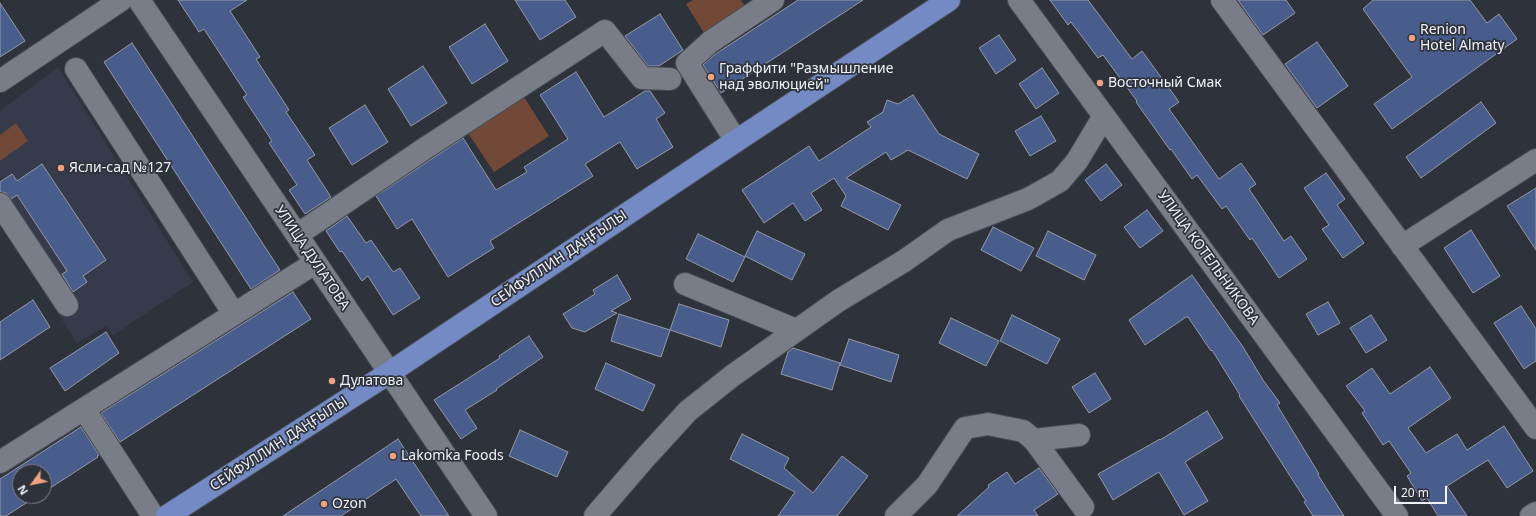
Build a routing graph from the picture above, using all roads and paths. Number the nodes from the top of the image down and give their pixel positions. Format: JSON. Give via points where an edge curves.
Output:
{"nodes":[{"id":1,"x":121,"y":0,"type":"edge"},
{"id":2,"x":139,"y":0,"type":"edge"},
{"id":3,"x":773,"y":0,"type":"edge"},
{"id":4,"x":949,"y":0,"type":"edge"},
{"id":5,"x":1019,"y":0,"type":"edge"},
{"id":6,"x":1222,"y":0,"type":"edge"},
{"id":7,"x":76,"y":69,"type":"dead end"},
{"id":8,"x":670,"y":79,"type":"dead end"},
{"id":9,"x":0,"y":81,"type":"edge"},
{"id":10,"x":1104,"y":116,"type":"junction"},
{"id":11,"x":736,"y":140,"type":"junction"},
{"id":12,"x":1535,"y":162,"type":"edge"},
{"id":13,"x":0,"y":204,"type":"edge"},
{"id":14,"x":297,"y":235,"type":"junction"},
{"id":15,"x":1402,"y":246,"type":"junction"},
{"id":16,"x":315,"y":263,"type":"junction"},
{"id":17,"x":685,"y":284,"type":"dead end"},
{"id":18,"x":67,"y":305,"type":"dead end"},
{"id":19,"x":234,"y":314,"type":"junction"},
{"id":20,"x":796,"y":330,"type":"junction"},
{"id":21,"x":389,"y":373,"type":"junction"},
{"id":22,"x":84,"y":409,"type":"junction"},
{"id":23,"x":1536,"y":428,"type":"edge"},
{"id":24,"x":1079,"y":435,"type":"dead end"},
{"id":25,"x":1034,"y":440,"type":"junction"},
{"id":26,"x":0,"y":462,"type":"edge"},
{"id":27,"x":1083,"y":507,"type":"dead end"},
{"id":28,"x":1536,"y":513,"type":"edge"},
{"id":29,"x":153,"y":516,"type":"edge"},
{"id":30,"x":168,"y":516,"type":"edge"},
{"id":31,"x":486,"y":516,"type":"edge"},
{"id":32,"x":595,"y":516,"type":"edge"},
{"id":33,"x":896,"y":516,"type":"edge"},
{"id":34,"x":1397,"y":516,"type":"edge"},
{"id":35,"x":1531,"y":516,"type":"edge"}],
"edges":[{"from":1,"to":9,"type":"street"},
{"from":2,"to":14,"type":"street","name":"УЛИЦА ДУЛАТОВА"},
{"from":3,"to":11,"type":"street","via":[[710,42],[687,63]]},
{"from":4,"to":11,"type":"main road","name":"СЕЙФУЛЛИН ДАҢҒЫЛЫ"},
{"from":5,"to":10,"type":"street","name":"УЛИЦА КОТЕЛЬНИКОВА"},
{"from":6,"to":15,"type":"street"},
{"from":7,"to":19,"type":"street"},
{"from":8,"to":14,"type":"street","via":[[642,78],[605,31]]},
{"from":10,"to":20,"type":"street","via":[[1077,161],[1060,181],[1028,199],[948,230]]},
{"from":10,"to":34,"type":"street","name":"УЛИЦА КОТЕЛЬНИКОВА"},
{"from":11,"to":21,"type":"main road","name":"СЕЙФУЛЛИН ДАҢҒЫЛЫ"},
{"from":12,"to":15,"type":"street"},
{"from":13,"to":18,"type":"street"},
{"from":14,"to":16,"type":"street","name":"УЛИЦА ДУЛАТОВА"},
{"from":15,"to":23,"type":"street"},
{"from":16,"to":19,"type":"street"},
{"from":16,"to":21,"type":"street","name":"УЛИЦА ДУЛАТОВА"},
{"from":17,"to":20,"type":"street"},
{"from":19,"to":22,"type":"street"},
{"from":20,"to":32,"type":"street","via":[[688,411]]},
{"from":21,"to":30,"type":"main road","name":"СЕЙФУЛЛИН ДАҢҒЫЛЫ"},
{"from":21,"to":31,"type":"street","name":"УЛИЦА ДУЛАТОВА"},
{"from":22,"to":26,"type":"street"},
{"from":22,"to":29,"type":"street"},
{"from":24,"to":25,"type":"street"},
{"from":25,"to":27,"type":"street"},
{"from":25,"to":33,"type":"street","via":[[1023,431],[988,424],[965,428],[927,485]]},
{"from":28,"to":35,"type":"street"}]}
